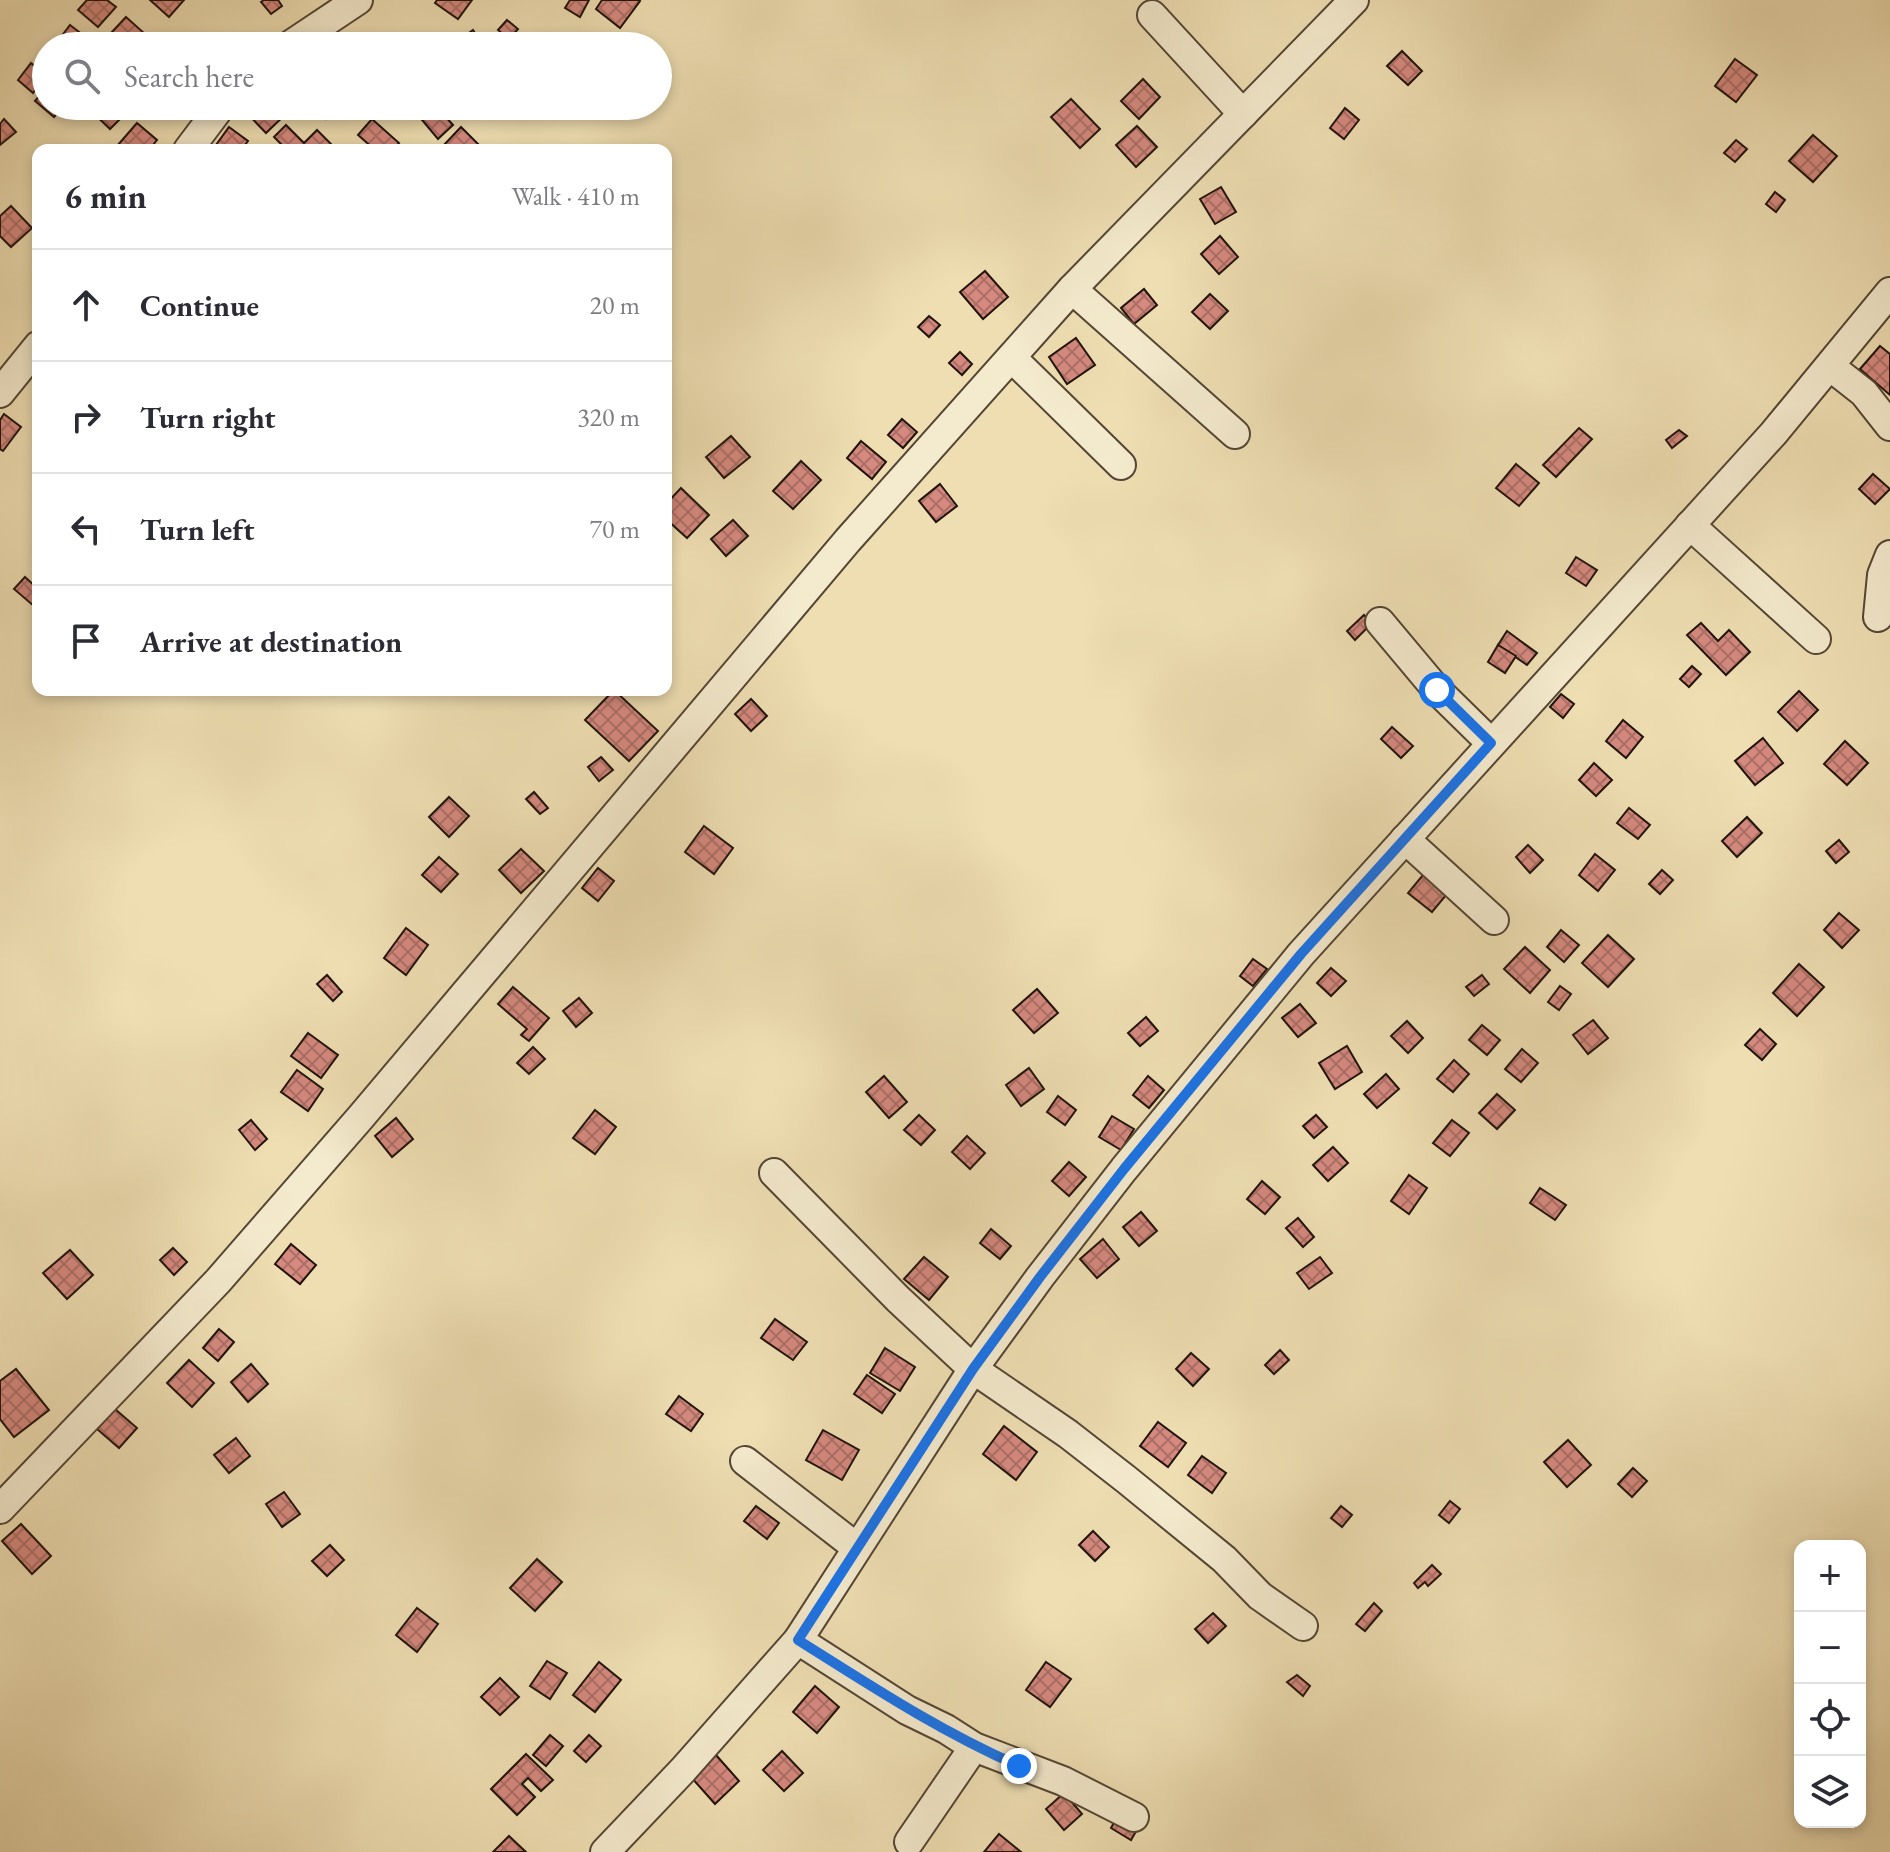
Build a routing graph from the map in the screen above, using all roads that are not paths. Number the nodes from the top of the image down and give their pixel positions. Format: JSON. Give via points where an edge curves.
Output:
{"nodes":[{"id":1,"x":358,"y":0,"type":"edge"},
{"id":2,"x":1354,"y":0,"type":"edge"},
{"id":3,"x":1152,"y":15,"type":"dead end"},
{"id":4,"x":310,"y":32,"type":"edge"},
{"id":5,"x":1243,"y":114,"type":"junction"},
{"id":6,"x":210,"y":120,"type":"edge"},
{"id":7,"x":192,"y":144,"type":"edge"},
{"id":8,"x":1072,"y":289,"type":"junction"},
{"id":9,"x":1886,"y":308,"type":"edge"},
{"id":10,"x":32,"y":353,"type":"edge"},
{"id":11,"x":1013,"y":359,"type":"junction"},
{"id":12,"x":1831,"y":367,"type":"junction"},
{"id":13,"x":0,"y":393,"type":"edge"},
{"id":14,"x":1890,"y":426,"type":"edge"},
{"id":15,"x":1235,"y":434,"type":"dead end"},
{"id":16,"x":1121,"y":465,"type":"dead end"},
{"id":17,"x":1690,"y":525,"type":"junction"},
{"id":18,"x":1890,"y":555,"type":"edge"},
{"id":19,"x":1878,"y":617,"type":"dead end"},
{"id":20,"x":1380,"y":622,"type":"dead end"},
{"id":21,"x":1816,"y":639,"type":"dead end"},
{"id":22,"x":1491,"y":743,"type":"junction"},
{"id":23,"x":1405,"y":839,"type":"junction"},
{"id":24,"x":1494,"y":920,"type":"dead end"},
{"id":25,"x":774,"y":1173,"type":"dead end"},
{"id":26,"x":973,"y":1369,"type":"junction"},
{"id":27,"x":745,"y":1461,"type":"dead end"},
{"id":28,"x":0,"y":1509,"type":"edge"},
{"id":29,"x":856,"y":1547,"type":"junction"},
{"id":30,"x":1303,"y":1626,"type":"dead end"},
{"id":31,"x":798,"y":1640,"type":"junction"},
{"id":32,"x":974,"y":1747,"type":"junction"},
{"id":33,"x":1134,"y":1817,"type":"dead end"},
{"id":34,"x":909,"y":1842,"type":"dead end"},
{"id":35,"x":605,"y":1852,"type":"edge"}],
"edges":[{"from":1,"to":4,"type":"street"},
{"from":2,"to":5,"type":"street"},
{"from":3,"to":5,"type":"street"},
{"from":5,"to":8,"type":"street"},
{"from":6,"to":7,"type":"street"},
{"from":8,"to":11,"type":"street"},
{"from":8,"to":15,"type":"street"},
{"from":9,"to":12,"type":"street"},
{"from":10,"to":13,"type":"street"},
{"from":11,"to":16,"type":"street"},
{"from":11,"to":28,"type":"street","via":[[848,540],[218,1281]]},
{"from":12,"to":14,"type":"street","via":[[1864,393]]},
{"from":12,"to":17,"type":"street"},
{"from":17,"to":21,"type":"street"},
{"from":17,"to":22,"type":"street"},
{"from":18,"to":19,"type":"street","via":[[1882,575]]},
{"from":20,"to":22,"type":"street"},
{"from":22,"to":23,"type":"street"},
{"from":23,"to":24,"type":"street"},
{"from":23,"to":26,"type":"street","via":[[1172,1110]]},
{"from":25,"to":26,"type":"street"},
{"from":26,"to":29,"type":"street"},
{"from":26,"to":30,"type":"street","via":[[1068,1434]]},
{"from":27,"to":29,"type":"street"},
{"from":29,"to":31,"type":"street"},
{"from":31,"to":32,"type":"street"},
{"from":31,"to":35,"type":"street"},
{"from":32,"to":33,"type":"street","via":[[1063,1781]]},
{"from":32,"to":34,"type":"street"}]}
